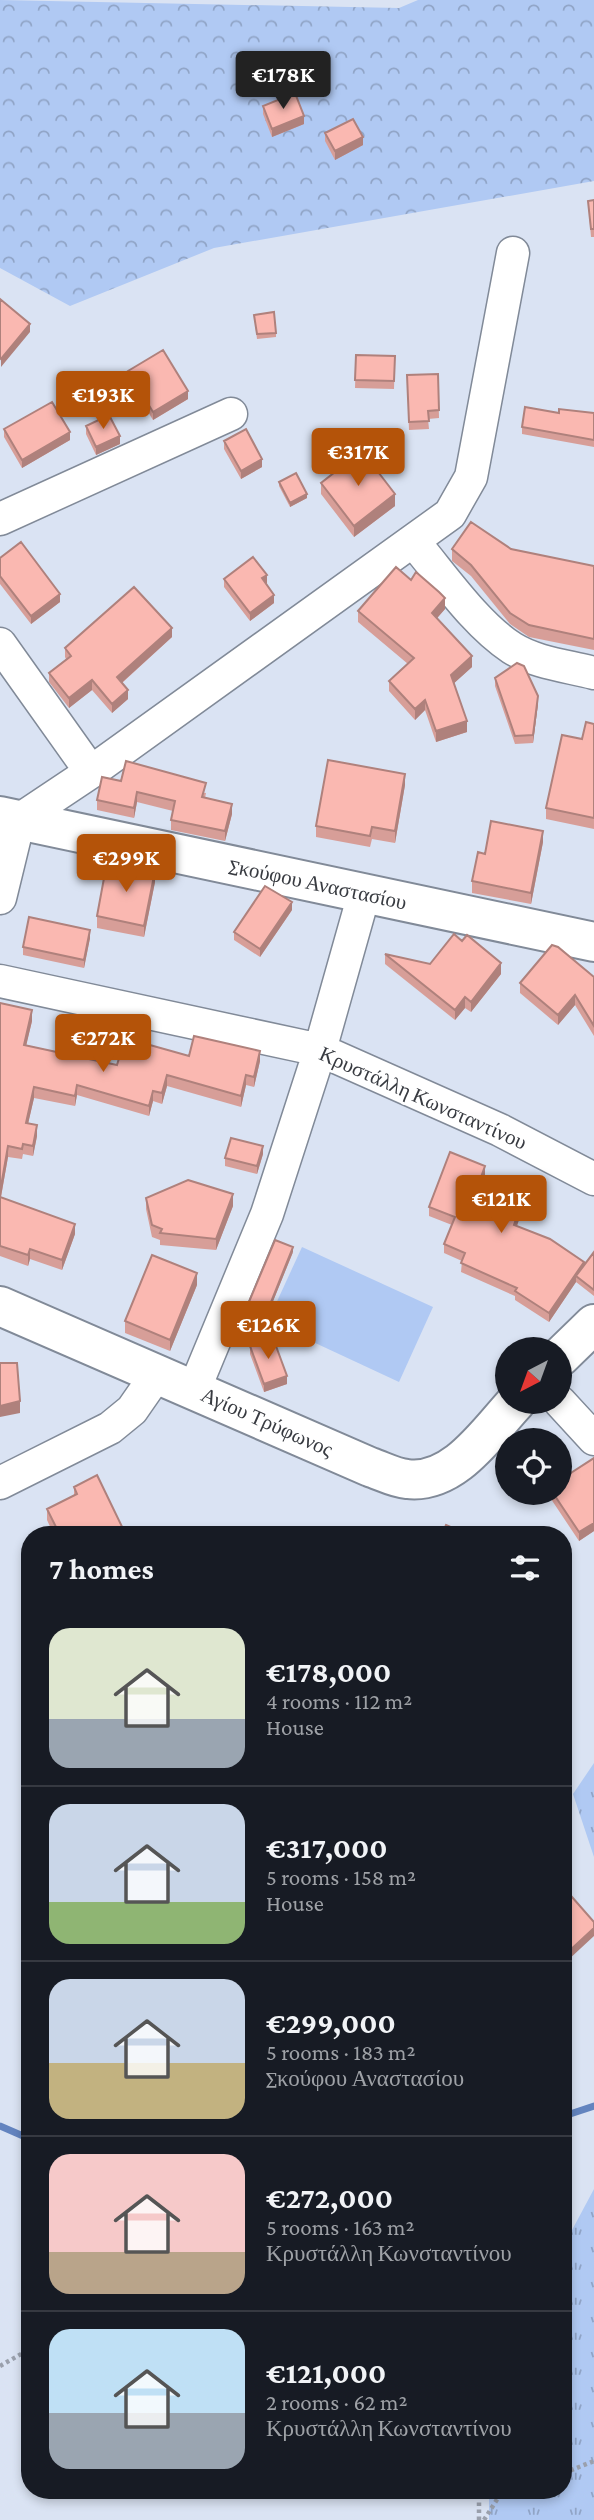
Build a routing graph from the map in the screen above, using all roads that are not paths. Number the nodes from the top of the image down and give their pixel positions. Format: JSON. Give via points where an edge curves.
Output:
{"nodes":[{"id":1,"x":513,"y":253,"type":"dead end"},
{"id":2,"x":231,"y":414,"type":"dead end"},
{"id":3,"x":0,"y":519,"type":"edge"},
{"id":4,"x":413,"y":541,"type":"junction"},
{"id":5,"x":0,"y":644,"type":"edge"},
{"id":6,"x":594,"y":673,"type":"edge"},
{"id":7,"x":91,"y":772,"type":"junction"},
{"id":8,"x":10,"y":818,"type":"edge"},
{"id":9,"x":364,"y":894,"type":"junction"},
{"id":10,"x":0,"y":898,"type":"edge"},
{"id":11,"x":594,"y":942,"type":"edge"},
{"id":12,"x":0,"y":981,"type":"edge"},
{"id":13,"x":320,"y":1050,"type":"junction"},
{"id":14,"x":594,"y":1179,"type":"edge"},
{"id":15,"x":0,"y":1306,"type":"edge"},
{"id":16,"x":594,"y":1324,"type":"edge"},
{"id":17,"x":572,"y":1345,"type":"edge"},
{"id":18,"x":157,"y":1374,"type":"junction"},
{"id":19,"x":194,"y":1390,"type":"junction"},
{"id":20,"x":505,"y":1414,"type":"edge"},
{"id":21,"x":571,"y":1414,"type":"edge"},
{"id":22,"x":594,"y":1439,"type":"edge"},
{"id":23,"x":0,"y":1483,"type":"edge"}],
"edges":[{"from":1,"to":4,"type":"street","via":[[471,477],[450,514]]},
{"from":2,"to":3,"type":"street"},
{"from":4,"to":6,"type":"street","via":[[492,632],[513,648],[538,660]]},
{"from":4,"to":7,"type":"street"},
{"from":5,"to":7,"type":"street"},
{"from":7,"to":8,"type":"street"},
{"from":8,"to":9,"type":"main road","name":"Σκούφου Αναστασίου"},
{"from":8,"to":10,"type":"street"},
{"from":9,"to":11,"type":"main road","name":"Σκούφου Αναστασίου"},
{"from":9,"to":13,"type":"street"},
{"from":12,"to":13,"type":"street","name":"Κρυστάλλη Κωνσταντίνου"},
{"from":13,"to":14,"type":"street","name":"Κρυστάλλη Κωνσταντίνου","via":[[499,1130]]},
{"from":13,"to":19,"type":"street","via":[[267,1214]]},
{"from":15,"to":18,"type":"main road","name":"Αγίου Τρύφωνος"},
{"from":16,"to":17,"type":"main road"},
{"from":18,"to":19,"type":"main road","name":"Αγίου Τρύφωνος"},
{"from":18,"to":23,"type":"street","via":[[132,1410],[110,1428]]},
{"from":19,"to":20,"type":"main road","name":"Αγίου Τρύφωνος","via":[[370,1467],[408,1479],[438,1475],[461,1461]]},
{"from":21,"to":22,"type":"street"}]}
